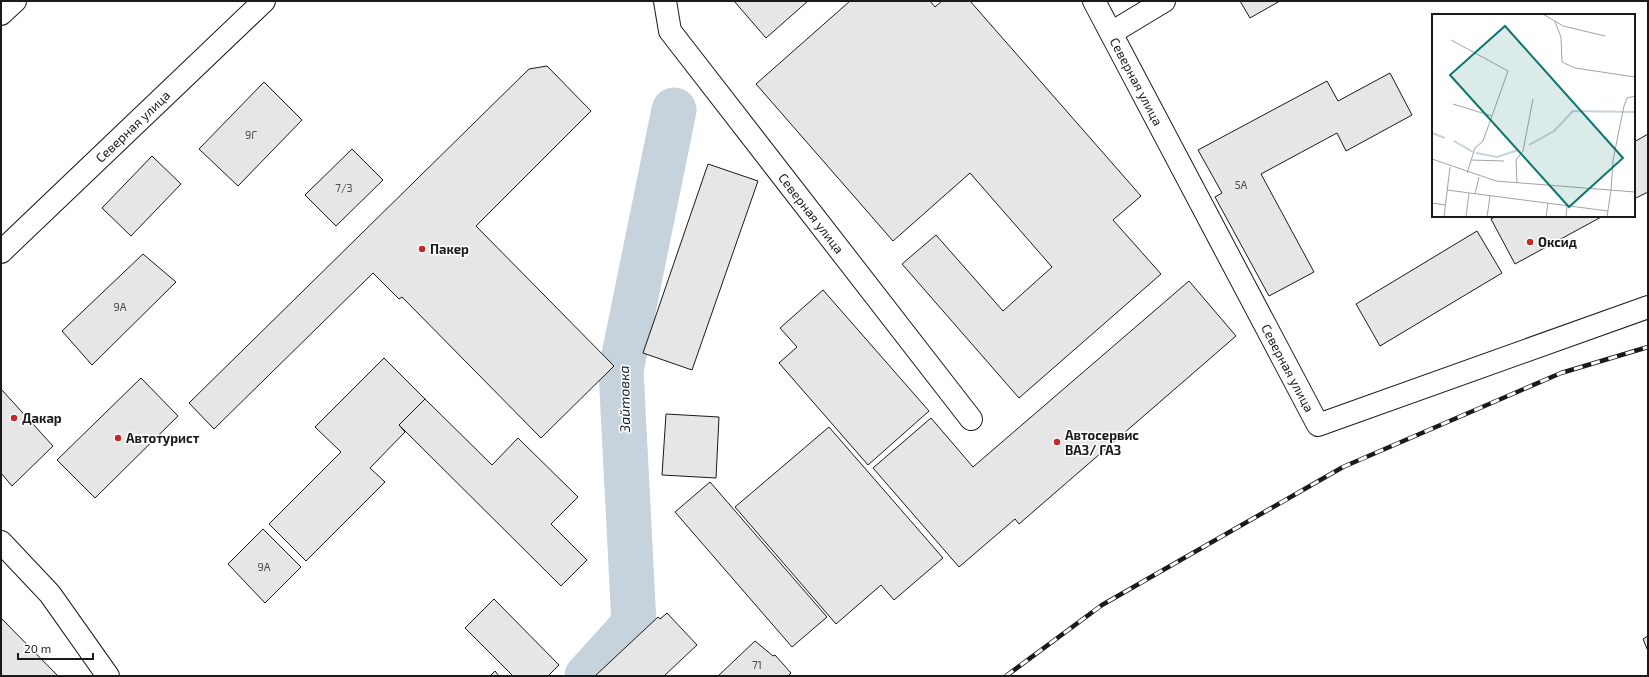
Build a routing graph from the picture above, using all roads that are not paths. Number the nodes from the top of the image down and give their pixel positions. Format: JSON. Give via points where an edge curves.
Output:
{"nodes":[{"id":1,"x":16,"y":1,"type":"edge"},
{"id":2,"x":264,"y":1,"type":"edge"},
{"id":3,"x":665,"y":1,"type":"edge"},
{"id":4,"x":1094,"y":1,"type":"edge"},
{"id":5,"x":1164,"y":1,"type":"edge"},
{"id":6,"x":1,"y":14,"type":"edge"},
{"id":7,"x":1111,"y":33,"type":"junction"},
{"id":8,"x":1,"y":252,"type":"edge"},
{"id":9,"x":1648,"y":307,"type":"edge"},
{"id":10,"x":971,"y":419,"type":"dead end"},
{"id":11,"x":1,"y":542,"type":"edge"},
{"id":12,"x":108,"y":676,"type":"edge"}],
"edges":[{"from":1,"to":6,"type":"main road"},
{"from":2,"to":8,"type":"main road","name":"Северная улица"},
{"from":3,"to":10,"type":"main road","name":"Северная улица","via":[[670,31]]},
{"from":4,"to":7,"type":"main road","name":"Северная улица"},
{"from":5,"to":7,"type":"main road"},
{"from":7,"to":9,"type":"main road","name":"Северная улица","via":[[1318,425]]},
{"from":11,"to":12,"type":"main road","via":[[50,594]]}]}
